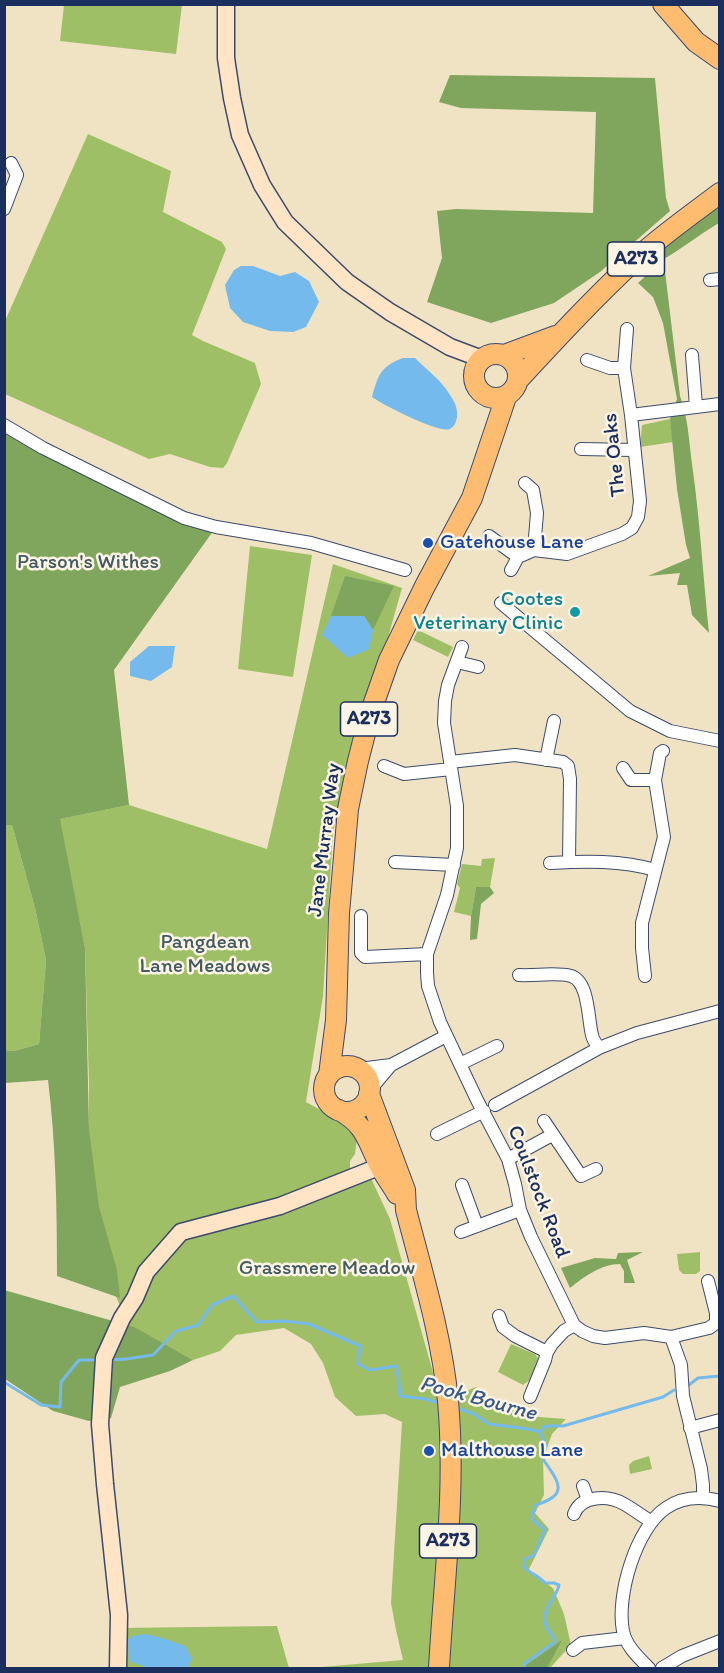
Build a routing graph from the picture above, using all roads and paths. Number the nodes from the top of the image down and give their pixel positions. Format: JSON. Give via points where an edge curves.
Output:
{"nodes":[{"id":1,"x":226,"y":4,"type":"edge"},
{"id":2,"x":663,"y":4,"type":"edge"},
{"id":3,"x":720,"y":59,"type":"edge"},
{"id":4,"x":10,"y":163,"type":"dead end"},
{"id":5,"x":720,"y":193,"type":"edge"},
{"id":6,"x":4,"y":209,"type":"edge"},
{"id":7,"x":627,"y":328,"type":"dead end"},
{"id":8,"x":560,"y":334,"type":"junction"},
{"id":9,"x":504,"y":355,"type":"junction"},
{"id":10,"x":692,"y":356,"type":"dead end"},
{"id":11,"x":587,"y":360,"type":"dead end"},
{"id":12,"x":478,"y":365,"type":"junction"},
{"id":13,"x":624,"y":368,"type":"junction"},
{"id":14,"x":519,"y":379,"type":"junction"},
{"id":15,"x":485,"y":396,"type":"junction"},
{"id":16,"x":506,"y":396,"type":"junction"},
{"id":17,"x":720,"y":404,"type":"edge"},
{"id":18,"x":696,"y":406,"type":"junction"},
{"id":19,"x":631,"y":415,"type":"junction"},
{"id":20,"x":4,"y":425,"type":"edge"},
{"id":21,"x":492,"y":441,"type":"junction"},
{"id":22,"x":581,"y":449,"type":"dead end"},
{"id":23,"x":634,"y":450,"type":"junction"},
{"id":24,"x":525,"y":483,"type":"dead end"},
{"id":25,"x":489,"y":536,"type":"dead end"},
{"id":26,"x":534,"y":550,"type":"junction"},
{"id":27,"x":518,"y":557,"type":"junction"},
{"id":28,"x":405,"y":570,"type":"dead end"},
{"id":29,"x":512,"y":570,"type":"dead end"},
{"id":30,"x":501,"y":603,"type":"dead end"},
{"id":31,"x":462,"y":647,"type":"dead end"},
{"id":32,"x":457,"y":662,"type":"junction"},
{"id":33,"x":478,"y":667,"type":"dead end"},
{"id":34,"x":554,"y":722,"type":"dead end"},
{"id":35,"x":720,"y":741,"type":"edge"},
{"id":36,"x":663,"y":751,"type":"dead end"},
{"id":37,"x":546,"y":760,"type":"junction"},
{"id":38,"x":384,"y":766,"type":"dead end"},
{"id":39,"x":450,"y":766,"type":"junction"},
{"id":40,"x":623,"y":768,"type":"dead end"},
{"id":41,"x":655,"y":780,"type":"junction"},
{"id":42,"x":395,"y":862,"type":"dead end"},
{"id":43,"x":569,"y":862,"type":"junction"},
{"id":44,"x":550,"y":863,"type":"dead end"},
{"id":45,"x":454,"y":865,"type":"junction"},
{"id":46,"x":656,"y":870,"type":"junction"},
{"id":47,"x":361,"y":916,"type":"dead end"},
{"id":48,"x":428,"y":954,"type":"junction"},
{"id":49,"x":519,"y":975,"type":"dead end"},
{"id":50,"x":645,"y":976,"type":"dead end"},
{"id":51,"x":720,"y":1011,"type":"edge"},
{"id":52,"x":336,"y":1020,"type":"junction"},
{"id":53,"x":446,"y":1036,"type":"junction"},
{"id":54,"x":497,"y":1046,"type":"dead end"},
{"id":55,"x":599,"y":1048,"type":"junction"},
{"id":56,"x":459,"y":1064,"type":"junction"},
{"id":57,"x":391,"y":1065,"type":"junction"},
{"id":58,"x":355,"y":1068,"type":"junction"},
{"id":59,"x":329,"y":1075,"type":"junction"},
{"id":60,"x":370,"y":1092,"type":"junction"},
{"id":61,"x":490,"y":1108,"type":"junction"},
{"id":62,"x":339,"y":1110,"type":"junction"},
{"id":63,"x":543,"y":1121,"type":"dead end"},
{"id":64,"x":437,"y":1134,"type":"dead end"},
{"id":65,"x":552,"y":1135,"type":"junction"},
{"id":66,"x":508,"y":1159,"type":"junction"},
{"id":67,"x":381,"y":1166,"type":"junction"},
{"id":68,"x":596,"y":1169,"type":"dead end"},
{"id":69,"x":462,"y":1185,"type":"dead end"},
{"id":70,"x":406,"y":1210,"type":"junction"},
{"id":71,"x":520,"y":1210,"type":"junction"},
{"id":72,"x":477,"y":1226,"type":"junction"},
{"id":73,"x":461,"y":1232,"type":"dead end"},
{"id":74,"x":708,"y":1281,"type":"dead end"},
{"id":75,"x":499,"y":1316,"type":"dead end"},
{"id":76,"x":574,"y":1325,"type":"junction"},
{"id":77,"x":671,"y":1337,"type":"junction"},
{"id":78,"x":547,"y":1352,"type":"junction"},
{"id":79,"x":530,"y":1397,"type":"dead end"},
{"id":80,"x":720,"y":1420,"type":"edge"},
{"id":81,"x":690,"y":1428,"type":"junction"},
{"id":82,"x":583,"y":1486,"type":"dead end"},
{"id":83,"x":703,"y":1497,"type":"junction"},
{"id":84,"x":588,"y":1500,"type":"junction"},
{"id":85,"x":720,"y":1501,"type":"edge"},
{"id":86,"x":574,"y":1514,"type":"dead end"},
{"id":87,"x":652,"y":1522,"type":"junction"},
{"id":88,"x":625,"y":1638,"type":"junction"},
{"id":89,"x":720,"y":1641,"type":"edge"},
{"id":90,"x":573,"y":1650,"type":"dead end"},
{"id":91,"x":118,"y":1668,"type":"edge"},
{"id":92,"x":439,"y":1668,"type":"edge"},
{"id":93,"x":649,"y":1668,"type":"edge"},
{"id":94,"x":662,"y":1668,"type":"edge"}],
"edges":[{"from":1,"to":12,"type":"street","via":[[226,58],[240,135],[262,185],[285,222],[347,282]]},
{"from":2,"to":3,"type":"main road","via":[[696,42]]},
{"from":4,"to":6,"type":"street","via":[[18,175]]},
{"from":5,"to":8,"type":"main road","number":"A273","via":[[636,259]]},
{"from":7,"to":13,"type":"street","name":"The Oaks"},
{"from":8,"to":9,"type":"main road","number":"A273"},
{"from":8,"to":14,"type":"main road","number":"A273"},
{"from":9,"to":12,"type":"main road","via":[[489,355]]},
{"from":9,"to":14,"type":"main road","via":[[515,364]]},
{"from":10,"to":18,"type":"street"},
{"from":11,"to":13,"type":"street"},
{"from":12,"to":15,"type":"main road","via":[[476,385]]},
{"from":13,"to":19,"type":"street","name":"The Oaks"},
{"from":14,"to":16,"type":"main road"},
{"from":15,"to":16,"type":"main road"},
{"from":15,"to":21,"type":"main road","name":"Jane Murray Way","number":"A273"},
{"from":16,"to":21,"type":"main road","name":"Jane Murray Way","number":"A273"},
{"from":17,"to":18,"type":"street"},
{"from":18,"to":19,"type":"street"},
{"from":19,"to":23,"type":"street","name":"The Oaks"},
{"from":20,"to":28,"type":"street","via":[[184,518],[311,543]]},
{"from":21,"to":52,"type":"main road","name":"Jane Murray Way","number":"A273","via":[[472,498],[389,660],[370,714],[348,809],[339,913]]},
{"from":22,"to":23,"type":"street"},
{"from":23,"to":26,"type":"street","name":"The Oaks","via":[[640,501],[632,528],[567,554]]},
{"from":24,"to":26,"type":"street","via":[[533,490],[537,513]]},
{"from":25,"to":27,"type":"street"},
{"from":26,"to":27,"type":"street"},
{"from":27,"to":29,"type":"street"},
{"from":30,"to":35,"type":"street","via":[[630,711],[670,731]]},
{"from":31,"to":32,"type":"street","name":"Coulstock Road"},
{"from":32,"to":33,"type":"street"},
{"from":32,"to":39,"type":"street","name":"Coulstock Road","via":[[445,701]]},
{"from":34,"to":37,"type":"street"},
{"from":36,"to":41,"type":"street"},
{"from":37,"to":39,"type":"street","via":[[515,755]]},
{"from":37,"to":43,"type":"street","via":[[568,766]]},
{"from":38,"to":39,"type":"street","via":[[404,774]]},
{"from":39,"to":45,"type":"street","name":"Coulstock Road","via":[[458,820]]},
{"from":40,"to":41,"type":"street","via":[[631,780]]},
{"from":41,"to":46,"type":"street","via":[[664,837]]},
{"from":42,"to":45,"type":"street"},
{"from":43,"to":44,"type":"street"},
{"from":43,"to":46,"type":"street","via":[[625,863]]},
{"from":45,"to":48,"type":"street","name":"Coulstock Road"},
{"from":46,"to":50,"type":"street","via":[[641,934]]},
{"from":47,"to":48,"type":"street","via":[[364,957]]},
{"from":48,"to":53,"type":"street","name":"Coulstock Road","via":[[428,986]]},
{"from":49,"to":55,"type":"street","via":[[566,975],[580,982]]},
{"from":51,"to":55,"type":"street","via":[[637,1033]]},
{"from":52,"to":58,"type":"main road","number":"A273"},
{"from":52,"to":59,"type":"main road","number":"A273"},
{"from":53,"to":56,"type":"street","name":"Coulstock Road"},
{"from":53,"to":57,"type":"street"},
{"from":54,"to":56,"type":"street"},
{"from":55,"to":61,"type":"street"},
{"from":56,"to":61,"type":"street","name":"Coulstock Road"},
{"from":57,"to":58,"type":"street"},
{"from":57,"to":60,"type":"street"},
{"from":58,"to":59,"type":"main road","via":[[339,1067]]},
{"from":58,"to":60,"type":"main road","via":[[367,1078]]},
{"from":59,"to":62,"type":"main road","via":[[325,1094]]},
{"from":60,"to":62,"type":"main road","via":[[359,1108]]},
{"from":60,"to":70,"type":"main road","number":"A273","via":[[405,1190]]},
{"from":61,"to":64,"type":"street"},
{"from":61,"to":66,"type":"street","name":"Coulstock Road"},
{"from":62,"to":67,"type":"main road","number":"A273","via":[[354,1118]]},
{"from":63,"to":65,"type":"street"},
{"from":65,"to":66,"type":"street"},
{"from":65,"to":68,"type":"street","via":[[581,1176]]},
{"from":66,"to":71,"type":"street","name":"Coulstock Road"},
{"from":67,"to":70,"type":"main road","number":"A273"},
{"from":67,"to":91,"type":"street","via":[[280,1206],[181,1232],[146,1272],[104,1358],[103,1369],[100,1424],[119,1615]]},
{"from":69,"to":72,"type":"street"},
{"from":70,"to":92,"type":"main road","number":"A273","via":[[440,1351],[448,1407],[452,1478]]},
{"from":71,"to":72,"type":"street"},
{"from":71,"to":76,"type":"street","name":"Coulstock Road"},
{"from":72,"to":73,"type":"street"},
{"from":74,"to":77,"type":"street","via":[[716,1323]]},
{"from":75,"to":78,"type":"street","via":[[503,1327],[515,1336]]},
{"from":76,"to":77,"type":"street","via":[[605,1338],[644,1333]]},
{"from":76,"to":78,"type":"street"},
{"from":77,"to":81,"type":"street","via":[[681,1365]]},
{"from":78,"to":79,"type":"street"},
{"from":80,"to":81,"type":"street"},
{"from":81,"to":83,"type":"street","via":[[701,1469]]},
{"from":82,"to":84,"type":"street"},
{"from":83,"to":85,"type":"street"},
{"from":83,"to":87,"type":"street","via":[[673,1504]]},
{"from":84,"to":86,"type":"street"},
{"from":84,"to":87,"type":"street","via":[[622,1502]]},
{"from":87,"to":88,"type":"street","via":[[626,1577],[621,1614]]},
{"from":88,"to":90,"type":"street","via":[[582,1643]]},
{"from":88,"to":93,"type":"street"},
{"from":89,"to":94,"type":"street"}]}
